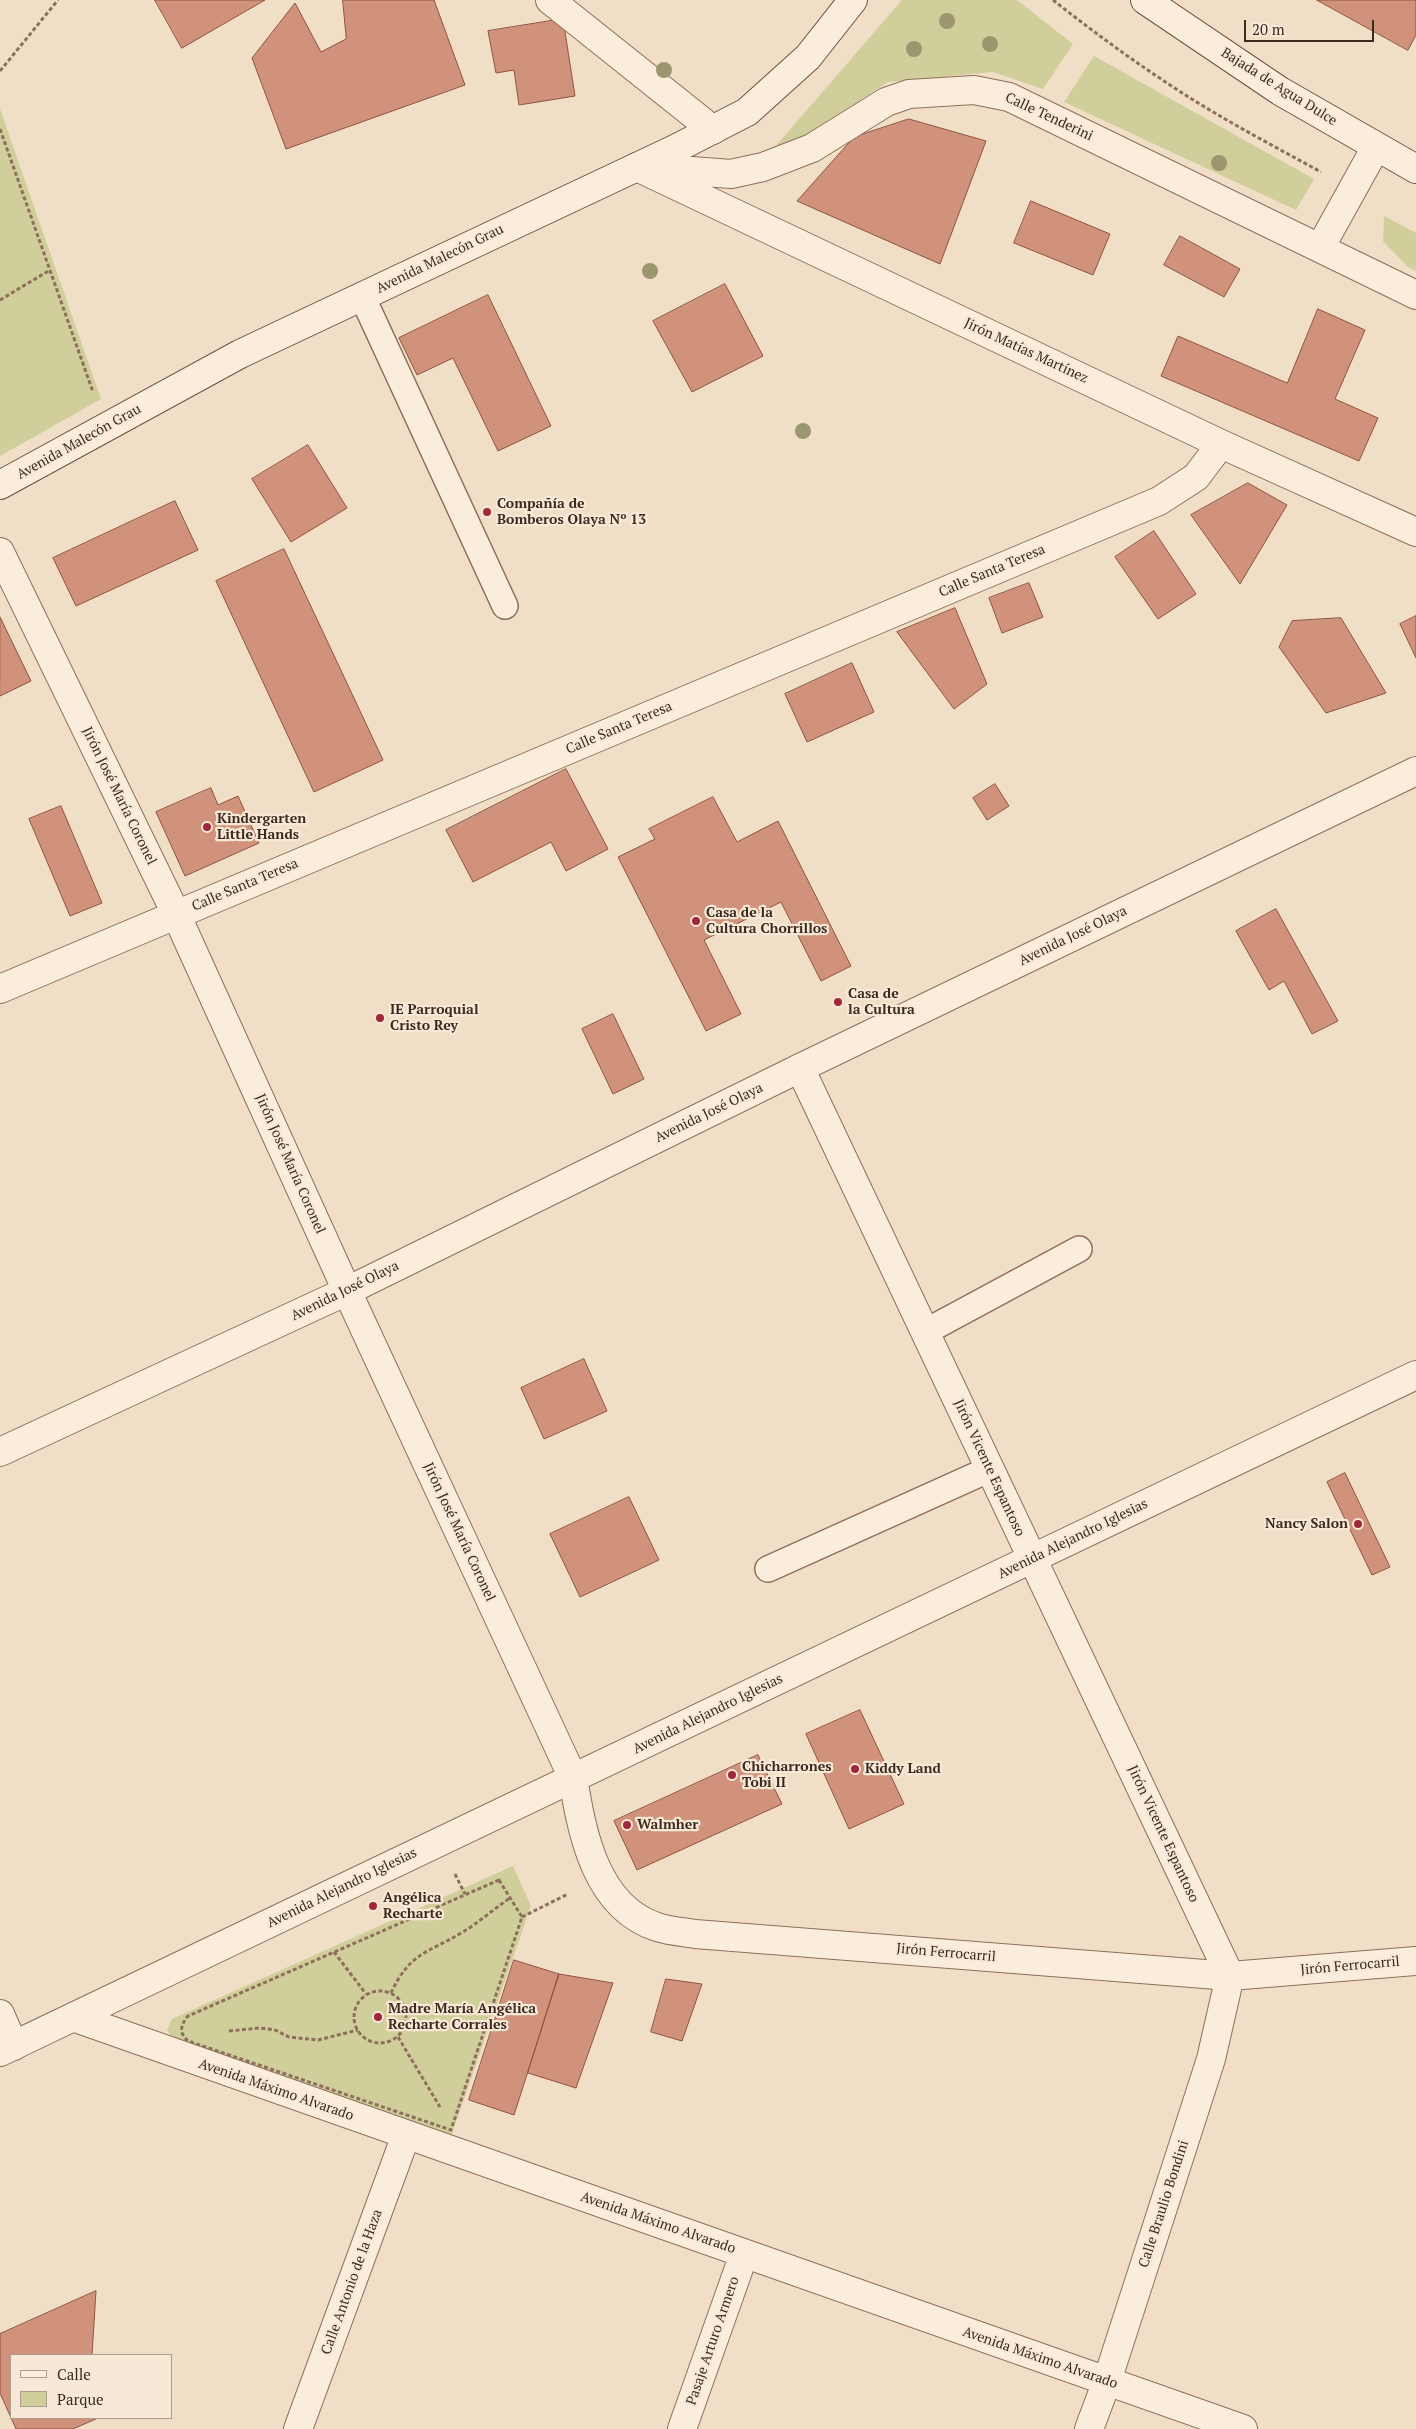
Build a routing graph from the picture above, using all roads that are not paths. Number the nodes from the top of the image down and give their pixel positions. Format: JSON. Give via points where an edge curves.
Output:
{"nodes":[{"id":1,"x":550,"y":0,"type":"edge"},
{"id":2,"x":853,"y":0,"type":"edge"},
{"id":3,"x":1145,"y":0,"type":"edge"},
{"id":4,"x":713,"y":130,"type":"junction"},
{"id":5,"x":1376,"y":147,"type":"junction"},
{"id":6,"x":637,"y":167,"type":"junction"},
{"id":7,"x":1415,"y":169,"type":"edge"},
{"id":8,"x":1320,"y":248,"type":"junction"},
{"id":9,"x":1416,"y":295,"type":"edge"},
{"id":10,"x":362,"y":296,"type":"junction"},
{"id":11,"x":1221,"y":444,"type":"junction"},
{"id":12,"x":0,"y":485,"type":"edge"},
{"id":13,"x":1416,"y":532,"type":"edge"},
{"id":14,"x":0,"y":552,"type":"edge"},
{"id":15,"x":504,"y":606,"type":"dead end"},
{"id":16,"x":1416,"y":771,"type":"edge"},
{"id":17,"x":176,"y":914,"type":"junction"},
{"id":18,"x":0,"y":990,"type":"edge"},
{"id":19,"x":800,"y":1068,"type":"junction"},
{"id":20,"x":1079,"y":1249,"type":"dead end"},
{"id":21,"x":347,"y":1291,"type":"junction"},
{"id":22,"x":925,"y":1332,"type":"junction"},
{"id":23,"x":1416,"y":1376,"type":"edge"},
{"id":24,"x":0,"y":1452,"type":"edge"},
{"id":25,"x":990,"y":1469,"type":"junction"},
{"id":26,"x":1032,"y":1558,"type":"junction"},
{"id":27,"x":768,"y":1569,"type":"dead end"},
{"id":28,"x":573,"y":1778,"type":"junction"},
{"id":29,"x":1416,"y":1961,"type":"edge"},
{"id":30,"x":1230,"y":1976,"type":"junction"},
{"id":31,"x":0,"y":2014,"type":"edge"},
{"id":32,"x":72,"y":2017,"type":"junction"},
{"id":33,"x":7,"y":2049,"type":"edge"},
{"id":34,"x":406,"y":2136,"type":"junction"},
{"id":35,"x":744,"y":2254,"type":"junction"},
{"id":36,"x":1107,"y":2381,"type":"junction"},
{"id":37,"x":298,"y":2429,"type":"edge"},
{"id":38,"x":682,"y":2429,"type":"edge"},
{"id":39,"x":1089,"y":2429,"type":"edge"},
{"id":40,"x":1243,"y":2429,"type":"edge"}],
"edges":[{"from":1,"to":4,"type":"street"},
{"from":2,"to":4,"type":"street","name":"Avenida Malecón Grau","via":[[808,57],[747,112]]},
{"from":3,"to":5,"type":"street","name":"Bajada de Agua Dulce","via":[[1280,91]]},
{"from":4,"to":6,"type":"street","name":"Avenida Malecón Grau"},
{"from":5,"to":7,"type":"street","name":"Bajada de Agua Dulce"},
{"from":5,"to":8,"type":"street"},
{"from":6,"to":8,"type":"street","name":"Calle Tenderini","via":[[731,174],[763,167],[812,148],[886,102],[909,94],[974,90],[1009,97]]},
{"from":6,"to":10,"type":"street","name":"Avenida Malecón Grau"},
{"from":6,"to":11,"type":"street","name":"Jirón Matías Martínez"},
{"from":8,"to":9,"type":"street","name":"Calle Tenderini"},
{"from":10,"to":12,"type":"street","name":"Avenida Malecón Grau","via":[[240,354]]},
{"from":10,"to":15,"type":"lane"},
{"from":11,"to":13,"type":"street","name":"Jirón Matías Martínez"},
{"from":11,"to":17,"type":"street","name":"Calle Santa Teresa","via":[[1196,477],[1159,501]]},
{"from":14,"to":17,"type":"street","name":"Jirón José María Coronel"},
{"from":16,"to":19,"type":"street","name":"Avenida José Olaya"},
{"from":17,"to":18,"type":"street","name":"Calle Santa Teresa"},
{"from":17,"to":21,"type":"street","name":"Jirón José María Coronel"},
{"from":19,"to":21,"type":"street","name":"Avenida José Olaya"},
{"from":19,"to":22,"type":"street","name":"Jirón Vicente Espantoso"},
{"from":20,"to":22,"type":"lane"},
{"from":21,"to":24,"type":"street","name":"Avenida José Olaya"},
{"from":21,"to":28,"type":"street","name":"Jirón José María Coronel"},
{"from":22,"to":25,"type":"street","name":"Jirón Vicente Espantoso"},
{"from":23,"to":26,"type":"street","name":"Avenida Alejandro Iglesias"},
{"from":25,"to":26,"type":"street","name":"Jirón Vicente Espantoso"},
{"from":25,"to":27,"type":"lane"},
{"from":26,"to":28,"type":"street","name":"Avenida Alejandro Iglesias"},
{"from":26,"to":30,"type":"street","name":"Jirón Vicente Espantoso"},
{"from":28,"to":30,"type":"street","name":"Jirón Ferrocarril","via":[[580,1820],[600,1877],[631,1913],[657,1927],[695,1934]]},
{"from":28,"to":32,"type":"street","name":"Avenida Alejandro Iglesias"},
{"from":29,"to":30,"type":"street","name":"Jirón Ferrocarril"},
{"from":30,"to":36,"type":"street","name":"Calle Braulio Bondini","via":[[1211,2059]]},
{"from":31,"to":33,"type":"street"},
{"from":32,"to":33,"type":"street","name":"Avenida Alejandro Iglesias"},
{"from":32,"to":34,"type":"street","name":"Avenida Máximo Alvarado"},
{"from":34,"to":35,"type":"street","name":"Avenida Máximo Alvarado","via":[[448,2140]]},
{"from":34,"to":37,"type":"street","name":"Calle Antonio de la Haza"},
{"from":35,"to":36,"type":"street","name":"Avenida Máximo Alvarado"},
{"from":35,"to":38,"type":"street","name":"Pasaje Arturo Armero"},
{"from":36,"to":39,"type":"street","name":"Calle Braulio Bondini"},
{"from":36,"to":40,"type":"street","name":"Avenida Máximo Alvarado"}]}
